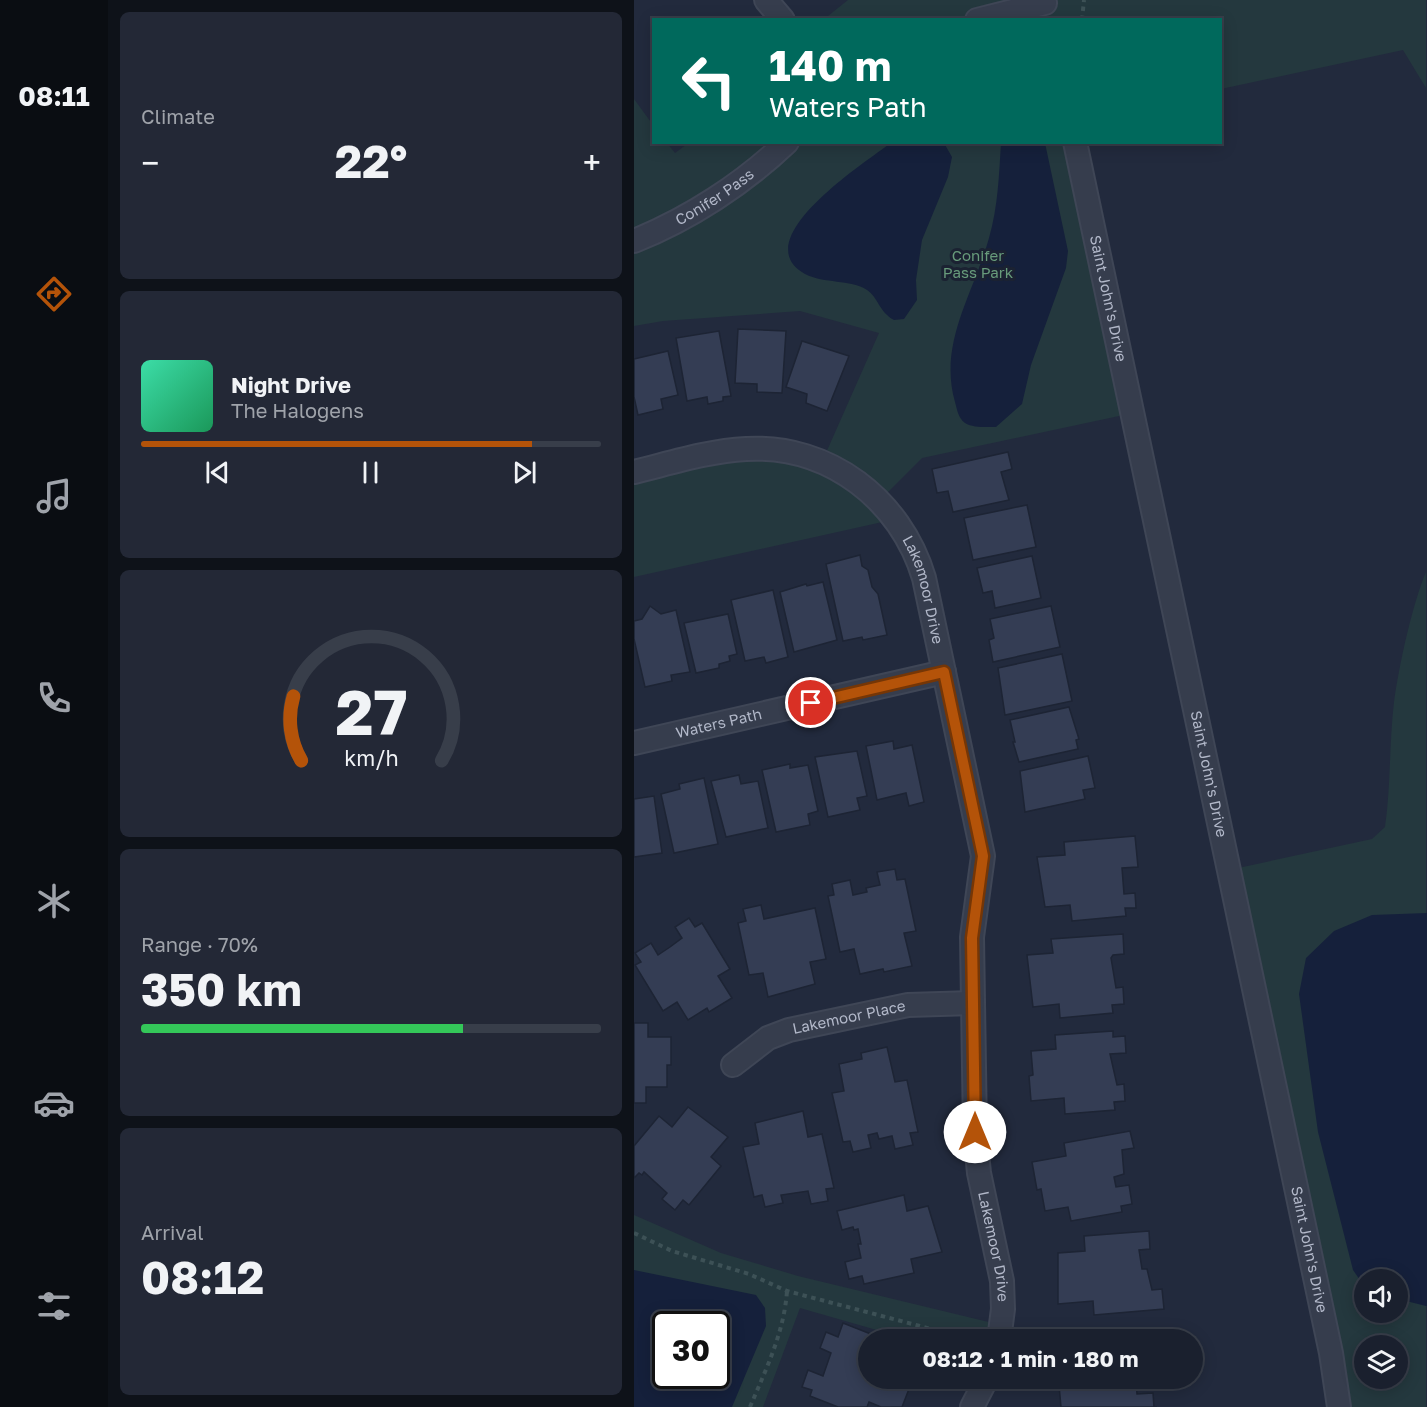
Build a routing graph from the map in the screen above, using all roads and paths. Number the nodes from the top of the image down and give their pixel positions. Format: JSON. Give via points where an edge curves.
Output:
{"nodes":[{"id":1,"x":766,"y":0,"type":"edge"},
{"id":2,"x":1084,"y":0,"type":"edge"},
{"id":3,"x":1046,"y":7,"type":"edge"},
{"id":4,"x":781,"y":18,"type":"edge"},
{"id":5,"x":988,"y":18,"type":"edge"},
{"id":6,"x":1082,"y":18,"type":"edge"},
{"id":7,"x":785,"y":144,"type":"edge"},
{"id":8,"x":1075,"y":144,"type":"edge"},
{"id":9,"x":634,"y":241,"type":"edge"},
{"id":10,"x":634,"y":472,"type":"edge"},
{"id":11,"x":944,"y":672,"type":"junction"},
{"id":12,"x":634,"y":743,"type":"edge"},
{"id":13,"x":973,"y":1003,"type":"junction"},
{"id":14,"x":733,"y":1065,"type":"dead end"},
{"id":15,"x":634,"y":1233,"type":"edge"},
{"id":16,"x":787,"y":1291,"type":"junction"},
{"id":17,"x":931,"y":1329,"type":"edge"},
{"id":18,"x":1000,"y":1329,"type":"edge"},
{"id":19,"x":981,"y":1389,"type":"edge"},
{"id":20,"x":750,"y":1407,"type":"edge"},
{"id":21,"x":972,"y":1407,"type":"edge"},
{"id":22,"x":1339,"y":1407,"type":"edge"}],
"edges":[{"from":1,"to":4,"type":"street"},
{"from":2,"to":6,"type":"path"},
{"from":3,"to":5,"type":"street"},
{"from":7,"to":9,"type":"street","name":"Conifer Pass","via":[[702,206]]},
{"from":8,"to":22,"type":"street","name":"Saint John's Drive","via":[[1329,1342]]},
{"from":10,"to":11,"type":"street","name":"Lakemoor Drive","via":[[724,451],[767,449],[816,460],[853,478],[888,508],[912,546],[924,578]]},
{"from":11,"to":12,"type":"street","name":"Waters Path"},
{"from":11,"to":13,"type":"street","name":"Lakemoor Drive","via":[[983,856],[973,922]]},
{"from":13,"to":14,"type":"street","name":"Lakemoor Place","via":[[908,1005],[782,1032]]},
{"from":13,"to":18,"type":"street","name":"Lakemoor Drive","via":[[976,1153],[1002,1281]]},
{"from":15,"to":16,"type":"path","via":[[672,1251],[749,1274]]},
{"from":16,"to":17,"type":"path"},
{"from":16,"to":20,"type":"path","via":[[777,1343]]},
{"from":19,"to":21,"type":"street"}]}
